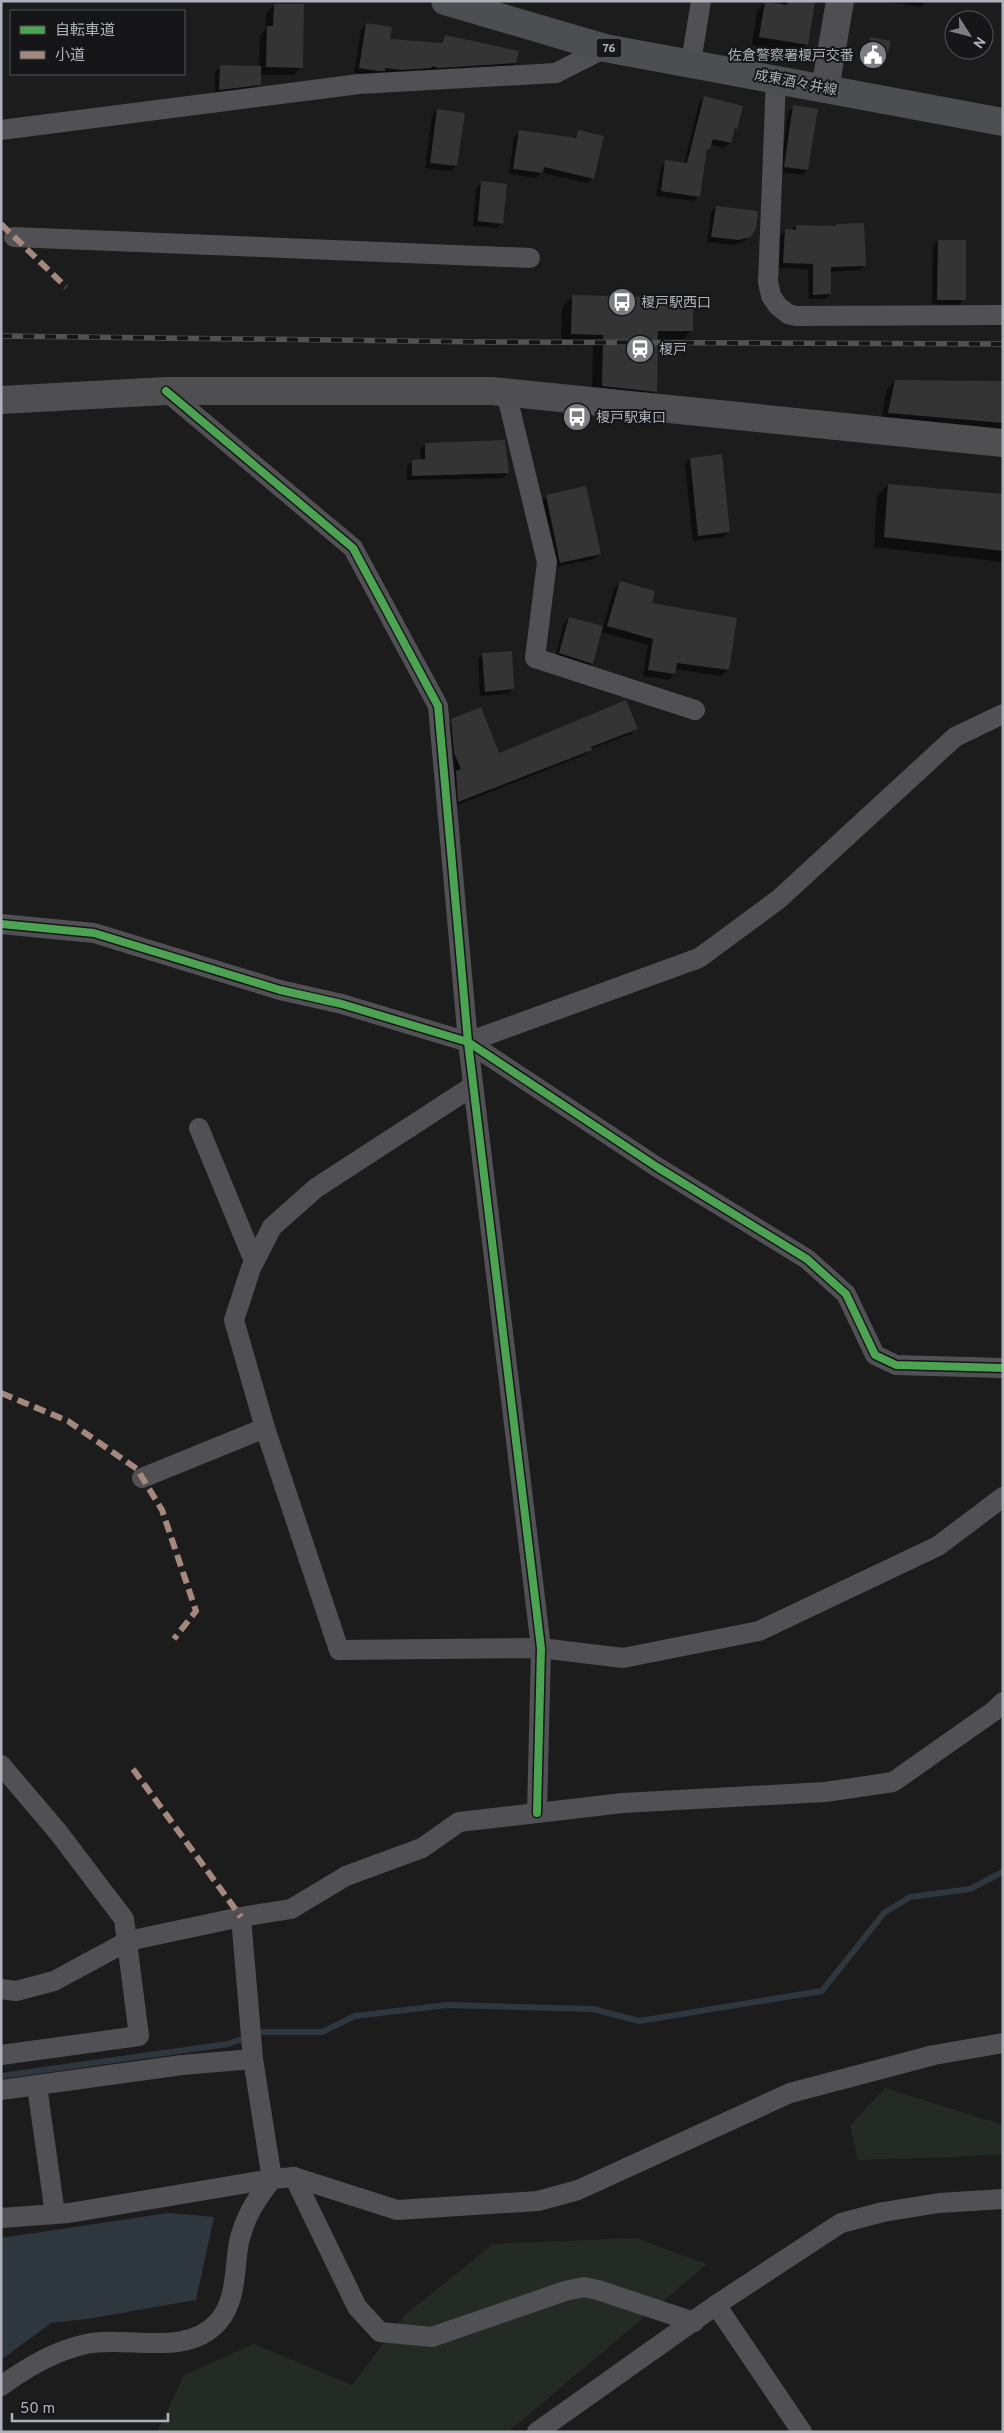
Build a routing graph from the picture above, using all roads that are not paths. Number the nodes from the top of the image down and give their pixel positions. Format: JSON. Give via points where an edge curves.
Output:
{"nodes":[{"id":1,"x":445,"y":1,"type":"edge"},
{"id":2,"x":701,"y":1,"type":"edge"},
{"id":3,"x":840,"y":1,"type":"edge"},
{"id":4,"x":605,"y":48,"type":"junction"},
{"id":5,"x":691,"y":62,"type":"junction"},
{"id":6,"x":776,"y":78,"type":"junction"},
{"id":7,"x":825,"y":89,"type":"junction"},
{"id":8,"x":1003,"y":122,"type":"edge"},
{"id":9,"x":1,"y":130,"type":"edge"},
{"id":10,"x":14,"y":236,"type":"dead end"},
{"id":11,"x":530,"y":258,"type":"dead end"},
{"id":12,"x":1003,"y":315,"type":"edge"},
{"id":13,"x":166,"y":391,"type":"junction"},
{"id":14,"x":506,"y":392,"type":"junction"},
{"id":15,"x":1,"y":400,"type":"edge"},
{"id":16,"x":1003,"y":443,"type":"edge"},
{"id":17,"x":695,"y":710,"type":"dead end"},
{"id":18,"x":1003,"y":714,"type":"edge"},
{"id":19,"x":1,"y":924,"type":"edge"},
{"id":20,"x":468,"y":1042,"type":"junction"},
{"id":21,"x":473,"y":1086,"type":"junction"},
{"id":22,"x":199,"y":1128,"type":"dead end"},
{"id":23,"x":254,"y":1262,"type":"junction"},
{"id":24,"x":1003,"y":1368,"type":"edge"},
{"id":25,"x":265,"y":1428,"type":"junction"},
{"id":26,"x":142,"y":1478,"type":"dead end"},
{"id":27,"x":1003,"y":1498,"type":"edge"},
{"id":28,"x":541,"y":1648,"type":"junction"},
{"id":29,"x":1003,"y":1702,"type":"edge"},
{"id":30,"x":1,"y":1765,"type":"edge"},
{"id":31,"x":537,"y":1814,"type":"junction"},
{"id":32,"x":241,"y":1917,"type":"junction"},
{"id":33,"x":128,"y":1940,"type":"junction"},
{"id":34,"x":1,"y":1989,"type":"edge"},
{"id":35,"x":1003,"y":2043,"type":"edge"},
{"id":36,"x":1,"y":2055,"type":"edge"},
{"id":37,"x":252,"y":2059,"type":"junction"},
{"id":38,"x":37,"y":2086,"type":"junction"},
{"id":39,"x":1,"y":2090,"type":"edge"},
{"id":40,"x":294,"y":2177,"type":"junction"},
{"id":41,"x":272,"y":2179,"type":"junction"},
{"id":42,"x":1003,"y":2199,"type":"edge"},
{"id":43,"x":56,"y":2214,"type":"junction"},
{"id":44,"x":1,"y":2218,"type":"edge"},
{"id":45,"x":716,"y":2305,"type":"junction"},
{"id":46,"x":694,"y":2322,"type":"junction"},
{"id":47,"x":1,"y":2386,"type":"edge"},
{"id":48,"x":537,"y":2432,"type":"edge"},
{"id":49,"x":802,"y":2432,"type":"edge"}],
"edges":[{"from":1,"to":4,"type":"main road","name":"成東酒々井線","number":"76"},
{"from":2,"to":5,"type":"street"},
{"from":3,"to":7,"type":"street"},
{"from":4,"to":5,"type":"main road","name":"成東酒々井線","number":"76"},
{"from":4,"to":9,"type":"street","via":[[556,73],[359,84]]},
{"from":5,"to":6,"type":"main road","name":"成東酒々井線","number":"76"},
{"from":6,"to":7,"type":"main road","name":"成東酒々井線","number":"76"},
{"from":6,"to":12,"type":"street","via":[[767,265],[771,296],[778,306],[796,316]]},
{"from":7,"to":8,"type":"main road","name":"成東酒々井線","number":"76"},
{"from":10,"to":11,"type":"street"},
{"from":13,"to":14,"type":"street"},
{"from":13,"to":15,"type":"street"},
{"from":13,"to":20,"type":"street","via":[[353,548],[438,706]]},
{"from":14,"to":16,"type":"street"},
{"from":14,"to":17,"type":"street","via":[[547,562],[535,658]]},
{"from":18,"to":20,"type":"street","via":[[955,737],[779,899],[699,958]]},
{"from":19,"to":20,"type":"street","via":[[94,933],[280,990],[342,1004]]},
{"from":20,"to":21,"type":"street"},
{"from":20,"to":24,"type":"street","via":[[657,1167],[807,1259],[846,1294],[875,1355],[896,1366]]},
{"from":21,"to":23,"type":"street","via":[[316,1188],[272,1227]]},
{"from":21,"to":28,"type":"street"},
{"from":22,"to":23,"type":"street"},
{"from":23,"to":25,"type":"street","via":[[234,1320]]},
{"from":25,"to":26,"type":"street"},
{"from":25,"to":28,"type":"street","via":[[339,1650]]},
{"from":27,"to":28,"type":"street","via":[[938,1546],[759,1632],[623,1658]]},
{"from":28,"to":31,"type":"street"},
{"from":29,"to":31,"type":"street","via":[[893,1782],[825,1792],[623,1803]]},
{"from":30,"to":33,"type":"street","via":[[58,1832],[124,1920]]},
{"from":31,"to":32,"type":"street","via":[[458,1822],[422,1848],[346,1876],[291,1909]]},
{"from":32,"to":33,"type":"street"},
{"from":32,"to":37,"type":"street"},
{"from":33,"to":34,"type":"street","via":[[54,1981],[16,1991]]},
{"from":33,"to":36,"type":"street","via":[[139,2036]]},
{"from":35,"to":40,"type":"street","via":[[934,2055],[790,2093],[578,2190],[538,2201],[397,2210]]},
{"from":37,"to":38,"type":"street","via":[[182,2065]]},
{"from":37,"to":41,"type":"street"},
{"from":38,"to":39,"type":"street"},
{"from":38,"to":43,"type":"street"},
{"from":40,"to":41,"type":"street"},
{"from":40,"to":46,"type":"street","via":[[357,2307],[380,2332],[432,2337],[584,2287]]},
{"from":41,"to":43,"type":"street"},
{"from":41,"to":47,"type":"street","via":[[250,2208],[239,2241],[229,2306],[217,2323],[198,2336],[174,2342],[78,2346],[51,2354]]},
{"from":42,"to":45,"type":"street","via":[[939,2203],[841,2223]]},
{"from":43,"to":44,"type":"street"},
{"from":45,"to":46,"type":"street"},
{"from":45,"to":49,"type":"street"},
{"from":46,"to":48,"type":"street"}]}
